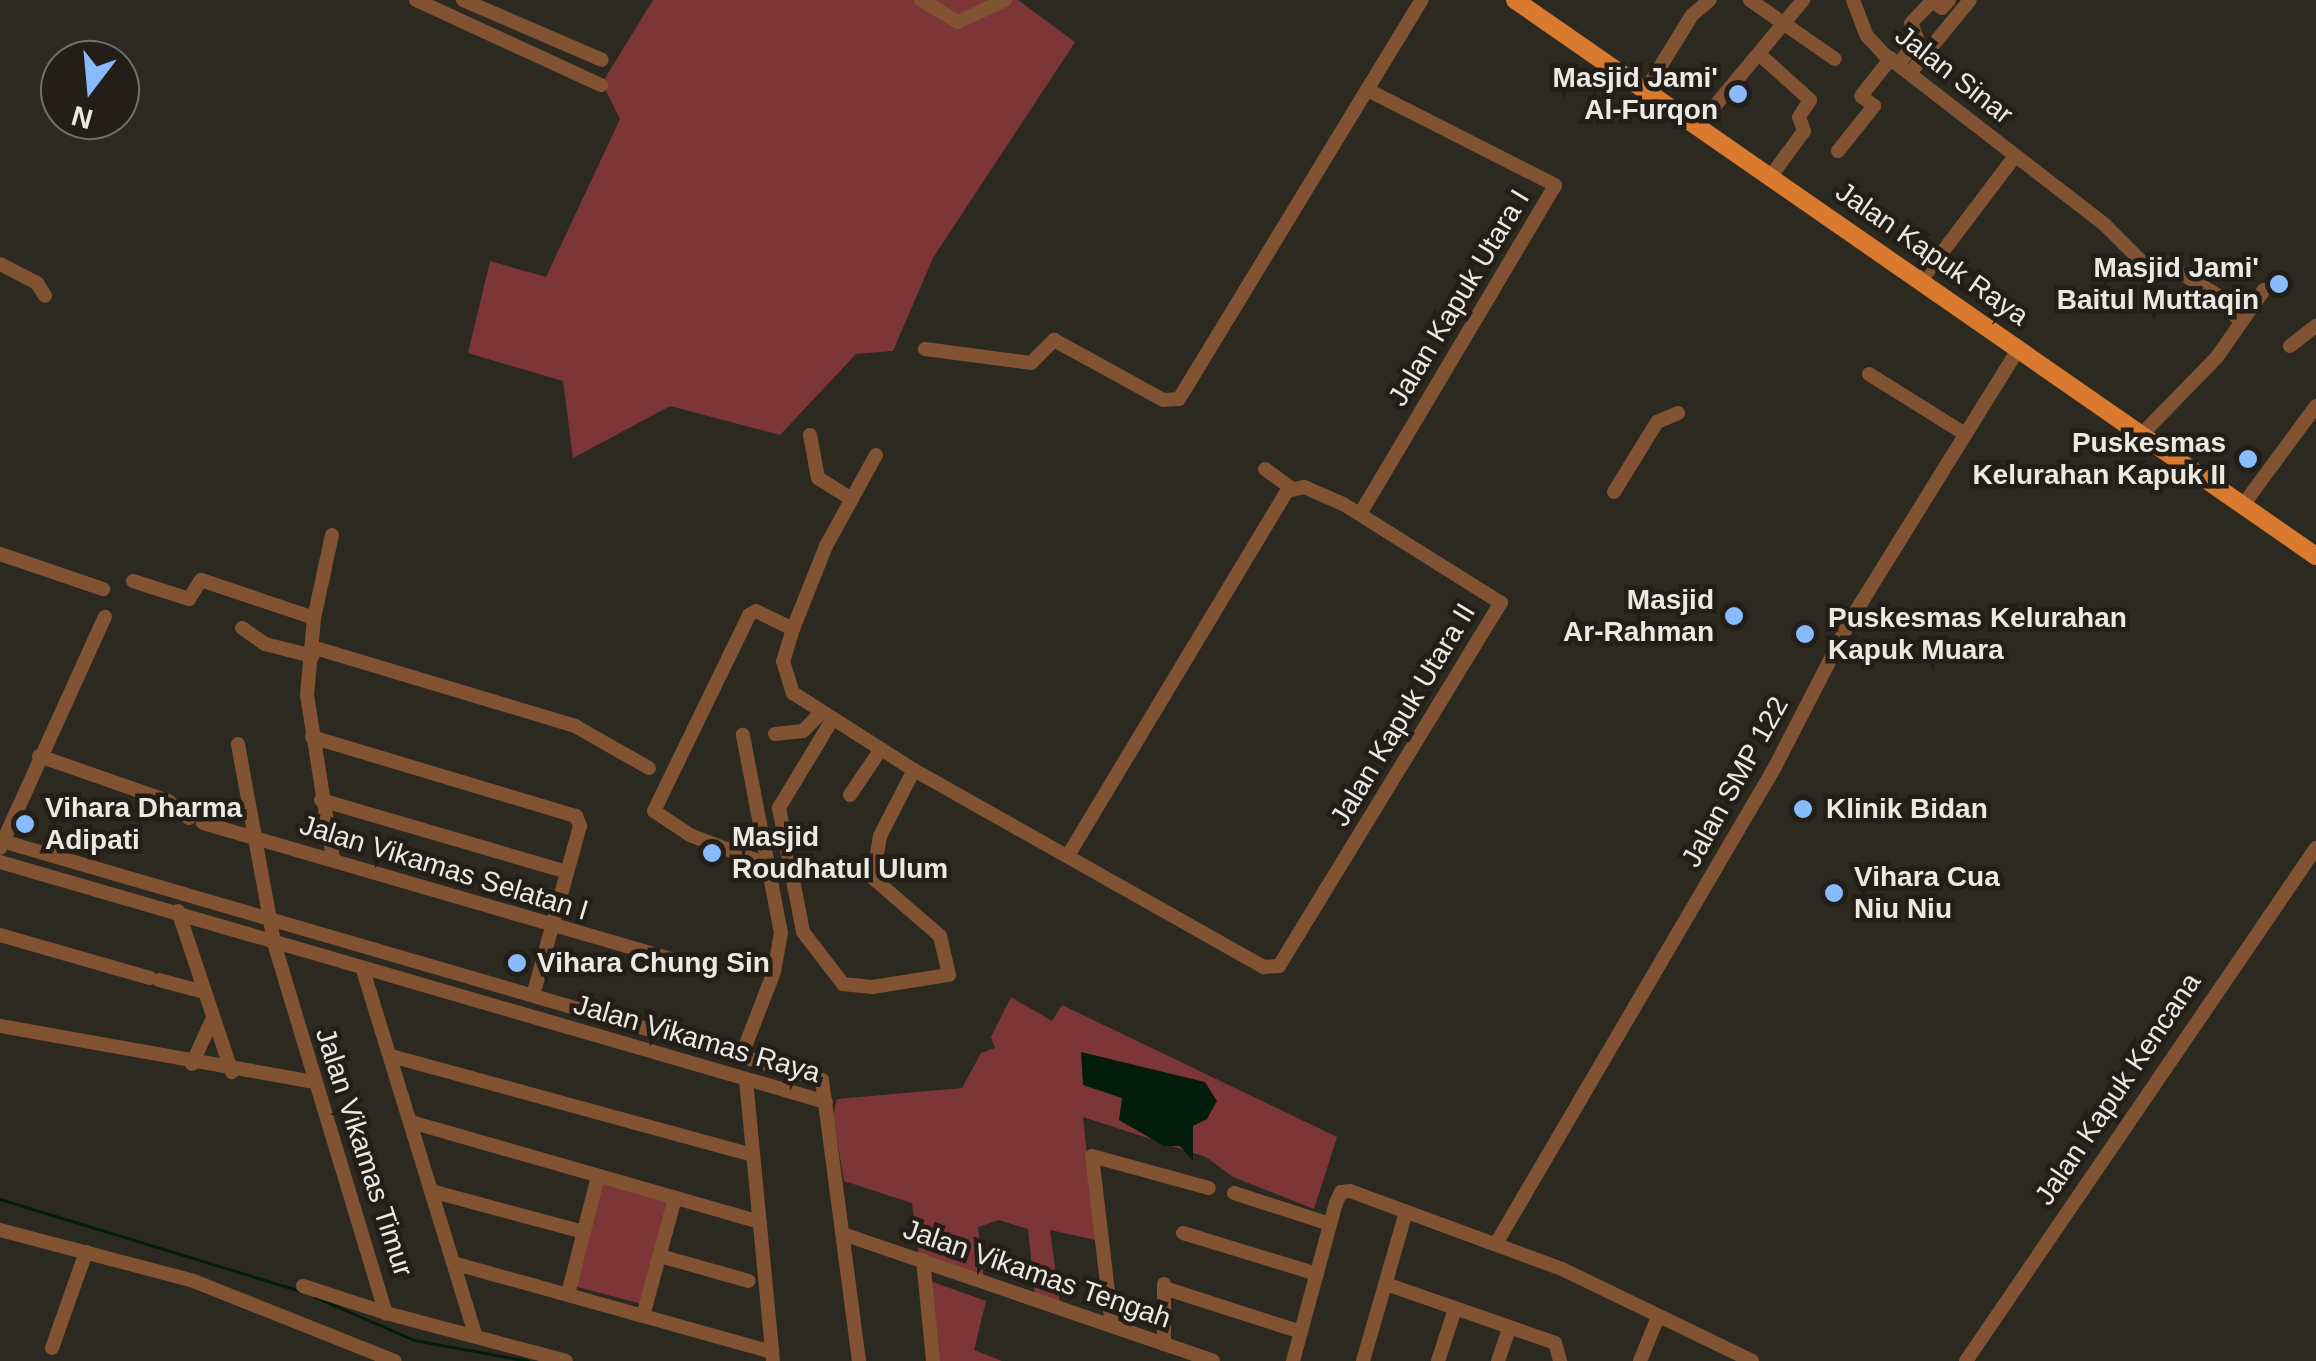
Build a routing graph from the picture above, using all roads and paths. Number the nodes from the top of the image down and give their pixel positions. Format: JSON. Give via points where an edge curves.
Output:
{"nodes":[{"id":1,"x":416,"y":0,"type":"edge"},
{"id":2,"x":463,"y":0,"type":"edge"},
{"id":3,"x":921,"y":0,"type":"edge"},
{"id":4,"x":1005,"y":0,"type":"edge"},
{"id":5,"x":1422,"y":0,"type":"edge"},
{"id":6,"x":1514,"y":0,"type":"edge"},
{"id":7,"x":1710,"y":0,"type":"edge"},
{"id":8,"x":1750,"y":0,"type":"edge"},
{"id":9,"x":1803,"y":0,"type":"edge"},
{"id":10,"x":1950,"y":0,"type":"edge"},
{"id":11,"x":1970,"y":0,"type":"edge"},
{"id":12,"x":1861,"y":2,"type":"edge"},
{"id":13,"x":1536,"y":6,"type":"edge"},
{"id":14,"x":1784,"y":23,"type":"junction"},
{"id":15,"x":1759,"y":54,"type":"junction"},
{"id":16,"x":1835,"y":58,"type":"dead end"},
{"id":17,"x":602,"y":60,"type":"dead end"},
{"id":18,"x":1900,"y":65,"type":"junction"},
{"id":19,"x":601,"y":85,"type":"dead end"},
{"id":20,"x":1368,"y":90,"type":"junction"},
{"id":21,"x":1646,"y":90,"type":"junction"},
{"id":22,"x":1698,"y":126,"type":"junction"},
{"id":23,"x":1838,"y":151,"type":"dead end"},
{"id":24,"x":2015,"y":156,"type":"junction"},
{"id":25,"x":1771,"y":176,"type":"junction"},
{"id":26,"x":0,"y":264,"type":"edge"},
{"id":27,"x":1922,"y":279,"type":"junction"},
{"id":28,"x":2264,"y":290,"type":"dead end"},
{"id":29,"x":45,"y":296,"type":"dead end"},
{"id":30,"x":2240,"y":321,"type":"junction"},
{"id":31,"x":2316,"y":326,"type":"edge"},
{"id":32,"x":2290,"y":346,"type":"dead end"},
{"id":33,"x":2019,"y":348,"type":"junction"},
{"id":34,"x":925,"y":349,"type":"dead end"},
{"id":35,"x":1868,"y":374,"type":"dead end"},
{"id":36,"x":2316,"y":406,"type":"edge"},
{"id":37,"x":1678,"y":412,"type":"dead end"},
{"id":38,"x":1965,"y":434,"type":"junction"},
{"id":39,"x":2142,"y":434,"type":"junction"},
{"id":40,"x":810,"y":435,"type":"dead end"},
{"id":41,"x":876,"y":454,"type":"dead end"},
{"id":42,"x":1265,"y":469,"type":"dead end"},
{"id":43,"x":1291,"y":488,"type":"junction"},
{"id":44,"x":1614,"y":492,"type":"dead end"},
{"id":45,"x":852,"y":499,"type":"junction"},
{"id":46,"x":1366,"y":503,"type":"junction"},
{"id":47,"x":2243,"y":505,"type":"junction"},
{"id":48,"x":332,"y":535,"type":"dead end"},
{"id":49,"x":0,"y":554,"type":"edge"},
{"id":50,"x":2316,"y":556,"type":"edge"},
{"id":51,"x":133,"y":581,"type":"dead end"},
{"id":52,"x":103,"y":589,"type":"dead end"},
{"id":53,"x":106,"y":617,"type":"dead end"},
{"id":54,"x":314,"y":618,"type":"junction"},
{"id":55,"x":242,"y":628,"type":"dead end"},
{"id":56,"x":793,"y":629,"type":"junction"},
{"id":57,"x":312,"y":652,"type":"junction"},
{"id":58,"x":826,"y":716,"type":"junction"},
{"id":59,"x":774,"y":734,"type":"dead end"},
{"id":60,"x":743,"y":735,"type":"dead end"},
{"id":61,"x":312,"y":738,"type":"junction"},
{"id":62,"x":238,"y":744,"type":"dead end"},
{"id":63,"x":880,"y":750,"type":"junction"},
{"id":64,"x":39,"y":756,"type":"junction"},
{"id":65,"x":650,"y":768,"type":"dead end"},
{"id":66,"x":914,"y":770,"type":"junction"},
{"id":67,"x":850,"y":795,"type":"dead end"},
{"id":68,"x":321,"y":800,"type":"junction"},
{"id":69,"x":254,"y":838,"type":"junction"},
{"id":70,"x":1,"y":845,"type":"edge"},
{"id":71,"x":2316,"y":848,"type":"edge"},
{"id":72,"x":1068,"y":855,"type":"junction"},
{"id":73,"x":333,"y":860,"type":"junction"},
{"id":74,"x":0,"y":862,"type":"edge"},
{"id":75,"x":772,"y":866,"type":"junction"},
{"id":76,"x":567,"y":872,"type":"junction"},
{"id":77,"x":180,"y":904,"type":"junction"},
{"id":78,"x":551,"y":926,"type":"junction"},
{"id":79,"x":272,"y":930,"type":"junction"},
{"id":80,"x":0,"y":936,"type":"edge"},
{"id":81,"x":671,"y":959,"type":"dead end"},
{"id":82,"x":363,"y":970,"type":"junction"},
{"id":83,"x":204,"y":992,"type":"junction"},
{"id":84,"x":533,"y":996,"type":"junction"},
{"id":85,"x":213,"y":1018,"type":"junction"},
{"id":86,"x":0,"y":1026,"type":"edge"},
{"id":87,"x":390,"y":1056,"type":"junction"},
{"id":88,"x":741,"y":1056,"type":"junction"},
{"id":89,"x":192,"y":1064,"type":"junction"},
{"id":90,"x":232,"y":1072,"type":"junction"},
{"id":91,"x":746,"y":1080,"type":"junction"},
{"id":92,"x":313,"y":1082,"type":"junction"},
{"id":93,"x":826,"y":1100,"type":"junction"},
{"id":94,"x":410,"y":1122,"type":"junction"},
{"id":95,"x":754,"y":1155,"type":"junction"},
{"id":96,"x":598,"y":1176,"type":"junction"},
{"id":97,"x":1210,"y":1188,"type":"dead end"},
{"id":98,"x":432,"y":1191,"type":"junction"},
{"id":99,"x":1234,"y":1194,"type":"dead end"},
{"id":100,"x":675,"y":1198,"type":"junction"},
{"id":101,"x":1406,"y":1212,"type":"junction"},
{"id":102,"x":760,"y":1222,"type":"junction"},
{"id":103,"x":1330,"y":1224,"type":"junction"},
{"id":104,"x":0,"y":1230,"type":"edge"},
{"id":105,"x":584,"y":1232,"type":"junction"},
{"id":106,"x":1182,"y":1233,"type":"dead end"},
{"id":107,"x":843,"y":1234,"type":"junction"},
{"id":108,"x":1497,"y":1242,"type":"junction"},
{"id":109,"x":86,"y":1252,"type":"junction"},
{"id":110,"x":660,"y":1256,"type":"junction"},
{"id":111,"x":922,"y":1260,"type":"junction"},
{"id":112,"x":453,"y":1263,"type":"junction"},
{"id":113,"x":1317,"y":1274,"type":"junction"},
{"id":114,"x":748,"y":1281,"type":"dead end"},
{"id":115,"x":1386,"y":1284,"type":"junction"},
{"id":116,"x":303,"y":1286,"type":"dead end"},
{"id":117,"x":568,"y":1294,"type":"junction"},
{"id":118,"x":1455,"y":1309,"type":"junction"},
{"id":119,"x":386,"y":1313,"type":"junction"},
{"id":120,"x":643,"y":1316,"type":"junction"},
{"id":121,"x":1658,"y":1317,"type":"junction"},
{"id":122,"x":1112,"y":1326,"type":"junction"},
{"id":123,"x":1509,"y":1329,"type":"junction"},
{"id":124,"x":1301,"y":1332,"type":"junction"},
{"id":125,"x":476,"y":1336,"type":"junction"},
{"id":126,"x":1164,"y":1344,"type":"junction"},
{"id":127,"x":52,"y":1348,"type":"dead end"},
{"id":128,"x":773,"y":1356,"type":"edge"},
{"id":129,"x":395,"y":1361,"type":"edge"},
{"id":130,"x":566,"y":1361,"type":"edge"},
{"id":131,"x":859,"y":1361,"type":"edge"},
{"id":132,"x":933,"y":1361,"type":"edge"},
{"id":133,"x":1214,"y":1361,"type":"edge"},
{"id":134,"x":1293,"y":1361,"type":"edge"},
{"id":135,"x":1363,"y":1361,"type":"edge"},
{"id":136,"x":1438,"y":1361,"type":"edge"},
{"id":137,"x":1498,"y":1361,"type":"edge"},
{"id":138,"x":1560,"y":1361,"type":"edge"},
{"id":139,"x":1640,"y":1361,"type":"edge"},
{"id":140,"x":1752,"y":1361,"type":"edge"},
{"id":141,"x":1966,"y":1361,"type":"edge"}],
"edges":[{"from":1,"to":19,"type":"street"},
{"from":2,"to":17,"type":"street"},
{"from":3,"to":4,"type":"street","via":[[958,22]]},
{"from":5,"to":20,"type":"street"},
{"from":6,"to":13,"type":"main road","name":"Jalan Kapuk Raya"},
{"from":7,"to":21,"type":"street","via":[[1692,15]]},
{"from":8,"to":14,"type":"street"},
{"from":9,"to":14,"type":"street"},
{"from":10,"to":18,"type":"street","via":[[1942,8],[1932,2],[1911,24],[1918,41]]},
{"from":11,"to":18,"type":"street"},
{"from":12,"to":18,"type":"street","name":"Jalan Sinar","via":[[1867,36]]},
{"from":13,"to":21,"type":"main road","name":"Jalan Kapuk Raya"},
{"from":14,"to":15,"type":"street"},
{"from":14,"to":16,"type":"street"},
{"from":15,"to":22,"type":"street"},
{"from":15,"to":25,"type":"street","via":[[1810,100],[1799,117],[1804,131]]},
{"from":18,"to":23,"type":"street","via":[[1861,96],[1874,106]]},
{"from":18,"to":24,"type":"street","name":"Jalan Sinar"},
{"from":20,"to":34,"type":"street","via":[[1184,395],[1163,400],[1054,340],[1032,363]]},
{"from":20,"to":46,"type":"street","name":"Jalan Kapuk Utara I","via":[[1555,185]]},
{"from":21,"to":22,"type":"main road","name":"Jalan Kapuk Raya"},
{"from":22,"to":25,"type":"main road","name":"Jalan Kapuk Raya"},
{"from":24,"to":27,"type":"street","name":"Jalan Sinar"},
{"from":24,"to":30,"type":"street","via":[[2142,262],[2217,294]]},
{"from":25,"to":27,"type":"main road","name":"Jalan Kapuk Raya"},
{"from":26,"to":29,"type":"street","via":[[37,283]]},
{"from":27,"to":33,"type":"main road","name":"Jalan Kapuk Raya"},
{"from":28,"to":30,"type":"street"},
{"from":30,"to":39,"type":"street","via":[[2217,357]]},
{"from":31,"to":32,"type":"street"},
{"from":33,"to":38,"type":"street","name":"Jalan SMP 122"},
{"from":33,"to":39,"type":"main road","name":"Jalan Kapuk Raya"},
{"from":35,"to":38,"type":"street"},
{"from":36,"to":47,"type":"street"},
{"from":37,"to":44,"type":"street","via":[[1657,422]]},
{"from":38,"to":108,"type":"street","name":"Jalan SMP 122","via":[[1850,618],[1775,767]]},
{"from":39,"to":47,"type":"main road","name":"Jalan Kapuk Raya"},
{"from":40,"to":45,"type":"street","via":[[818,478]]},
{"from":41,"to":45,"type":"street"},
{"from":42,"to":43,"type":"street","name":"Jalan Kapuk Utara II"},
{"from":43,"to":46,"type":"street","name":"Jalan Kapuk Utara II"},
{"from":43,"to":72,"type":"street","via":[[1258,530],[1196,648]]},
{"from":45,"to":56,"type":"street"},
{"from":46,"to":72,"type":"street","name":"Jalan Kapuk Utara II","via":[[1501,603],[1279,966],[1264,967]]},
{"from":47,"to":50,"type":"main road","name":"Jalan Kapuk Raya"},
{"from":48,"to":54,"type":"street"},
{"from":49,"to":52,"type":"street"},
{"from":51,"to":54,"type":"street","via":[[189,599],[201,580]]},
{"from":53,"to":64,"type":"street"},
{"from":54,"to":57,"type":"street"},
{"from":55,"to":57,"type":"street","via":[[265,644]]},
{"from":56,"to":58,"type":"street","name":"Jalan Kapuk Utara II","via":[[786,680],[799,700]]},
{"from":56,"to":75,"type":"street","via":[[756,611],[748,614],[654,811],[704,841]]},
{"from":57,"to":61,"type":"street"},
{"from":57,"to":65,"type":"street","via":[[575,726]]},
{"from":58,"to":59,"type":"street","via":[[804,730]]},
{"from":58,"to":63,"type":"street","name":"Jalan Kapuk Utara II"},
{"from":58,"to":66,"type":"street","via":[[779,819],[803,932],[834,978],[872,987],[944,980],[950,966],[940,936],[873,878]]},
{"from":60,"to":75,"type":"street"},
{"from":61,"to":68,"type":"street"},
{"from":61,"to":76,"type":"street","via":[[573,814],[580,826]]},
{"from":62,"to":69,"type":"street","name":"Jalan Vikamas Timur"},
{"from":63,"to":66,"type":"street","name":"Jalan Kapuk Utara II"},
{"from":63,"to":67,"type":"street"},
{"from":64,"to":69,"type":"street","name":"Jalan Vikamas Selatan I"},
{"from":64,"to":70,"type":"street"},
{"from":66,"to":72,"type":"street","name":"Jalan Kapuk Utara II"},
{"from":68,"to":73,"type":"street"},
{"from":68,"to":76,"type":"street"},
{"from":69,"to":73,"type":"street","name":"Jalan Vikamas Selatan I"},
{"from":69,"to":79,"type":"street","name":"Jalan Vikamas Timur"},
{"from":70,"to":77,"type":"street","name":"Jalan Vikamas Raya"},
{"from":71,"to":141,"type":"street","name":"Jalan Kapuk Kencana"},
{"from":73,"to":78,"type":"street","name":"Jalan Vikamas Selatan I"},
{"from":74,"to":77,"type":"street","name":"Jalan Vikamas Raya"},
{"from":75,"to":88,"type":"street","via":[[780,952]]},
{"from":76,"to":78,"type":"street"},
{"from":77,"to":79,"type":"street","name":"Jalan Vikamas Raya"},
{"from":77,"to":79,"type":"street","name":"Jalan Vikamas Raya"},
{"from":77,"to":83,"type":"street"},
{"from":78,"to":81,"type":"street","name":"Jalan Vikamas Selatan I"},
{"from":78,"to":84,"type":"street"},
{"from":79,"to":82,"type":"street","name":"Jalan Vikamas Raya"},
{"from":79,"to":84,"type":"street","name":"Jalan Vikamas Raya"},
{"from":79,"to":92,"type":"street","name":"Jalan Vikamas Timur"},
{"from":80,"to":83,"type":"street"},
{"from":82,"to":87,"type":"street"},
{"from":82,"to":91,"type":"street","name":"Jalan Vikamas Raya"},
{"from":83,"to":85,"type":"street"},
{"from":84,"to":88,"type":"street","name":"Jalan Vikamas Raya"},
{"from":85,"to":89,"type":"street"},
{"from":85,"to":90,"type":"street"},
{"from":86,"to":89,"type":"street"},
{"from":87,"to":94,"type":"street"},
{"from":87,"to":95,"type":"street"},
{"from":88,"to":93,"type":"street","name":"Jalan Vikamas Raya","via":[[822,1082]]},
{"from":89,"to":90,"type":"street"},
{"from":90,"to":92,"type":"street"},
{"from":91,"to":93,"type":"street","name":"Jalan Vikamas Raya"},
{"from":91,"to":95,"type":"street"},
{"from":92,"to":119,"type":"street","name":"Jalan Vikamas Timur"},
{"from":93,"to":107,"type":"street"},
{"from":94,"to":96,"type":"street"},
{"from":94,"to":98,"type":"street"},
{"from":95,"to":102,"type":"street"},
{"from":96,"to":100,"type":"street"},
{"from":96,"to":105,"type":"street"},
{"from":97,"to":122,"type":"street","via":[[1092,1156]]},
{"from":98,"to":105,"type":"street"},
{"from":98,"to":112,"type":"street"},
{"from":99,"to":103,"type":"street"},
{"from":100,"to":102,"type":"street"},
{"from":100,"to":110,"type":"street"},
{"from":101,"to":103,"type":"street","via":[[1341,1192]]},
{"from":101,"to":108,"type":"street"},
{"from":101,"to":115,"type":"street"},
{"from":102,"to":128,"type":"street"},
{"from":103,"to":113,"type":"street"},
{"from":104,"to":109,"type":"street"},
{"from":105,"to":117,"type":"street"},
{"from":106,"to":113,"type":"street"},
{"from":107,"to":111,"type":"street","name":"Jalan Vikamas Tengah"},
{"from":107,"to":131,"type":"street"},
{"from":108,"to":121,"type":"street"},
{"from":109,"to":127,"type":"street"},
{"from":109,"to":129,"type":"street","via":[[190,1280]]},
{"from":110,"to":114,"type":"street"},
{"from":110,"to":120,"type":"street"},
{"from":111,"to":122,"type":"street","name":"Jalan Vikamas Tengah"},
{"from":111,"to":132,"type":"street"},
{"from":112,"to":117,"type":"street"},
{"from":112,"to":125,"type":"street"},
{"from":113,"to":124,"type":"street"},
{"from":115,"to":118,"type":"street"},
{"from":115,"to":135,"type":"street"},
{"from":116,"to":119,"type":"street"},
{"from":117,"to":120,"type":"street"},
{"from":118,"to":123,"type":"street"},
{"from":118,"to":136,"type":"street"},
{"from":119,"to":125,"type":"street","name":"Jalan Vikamas Timur"},
{"from":120,"to":128,"type":"street"},
{"from":121,"to":139,"type":"street"},
{"from":121,"to":140,"type":"street"},
{"from":122,"to":126,"type":"street","name":"Jalan Vikamas Tengah"},
{"from":123,"to":137,"type":"street"},
{"from":123,"to":138,"type":"street","via":[[1555,1343]]},
{"from":124,"to":126,"type":"street","via":[[1164,1286]]},
{"from":124,"to":134,"type":"street"},
{"from":125,"to":130,"type":"street","name":"Jalan Vikamas Timur"},
{"from":126,"to":133,"type":"street","name":"Jalan Vikamas Tengah"}]}
